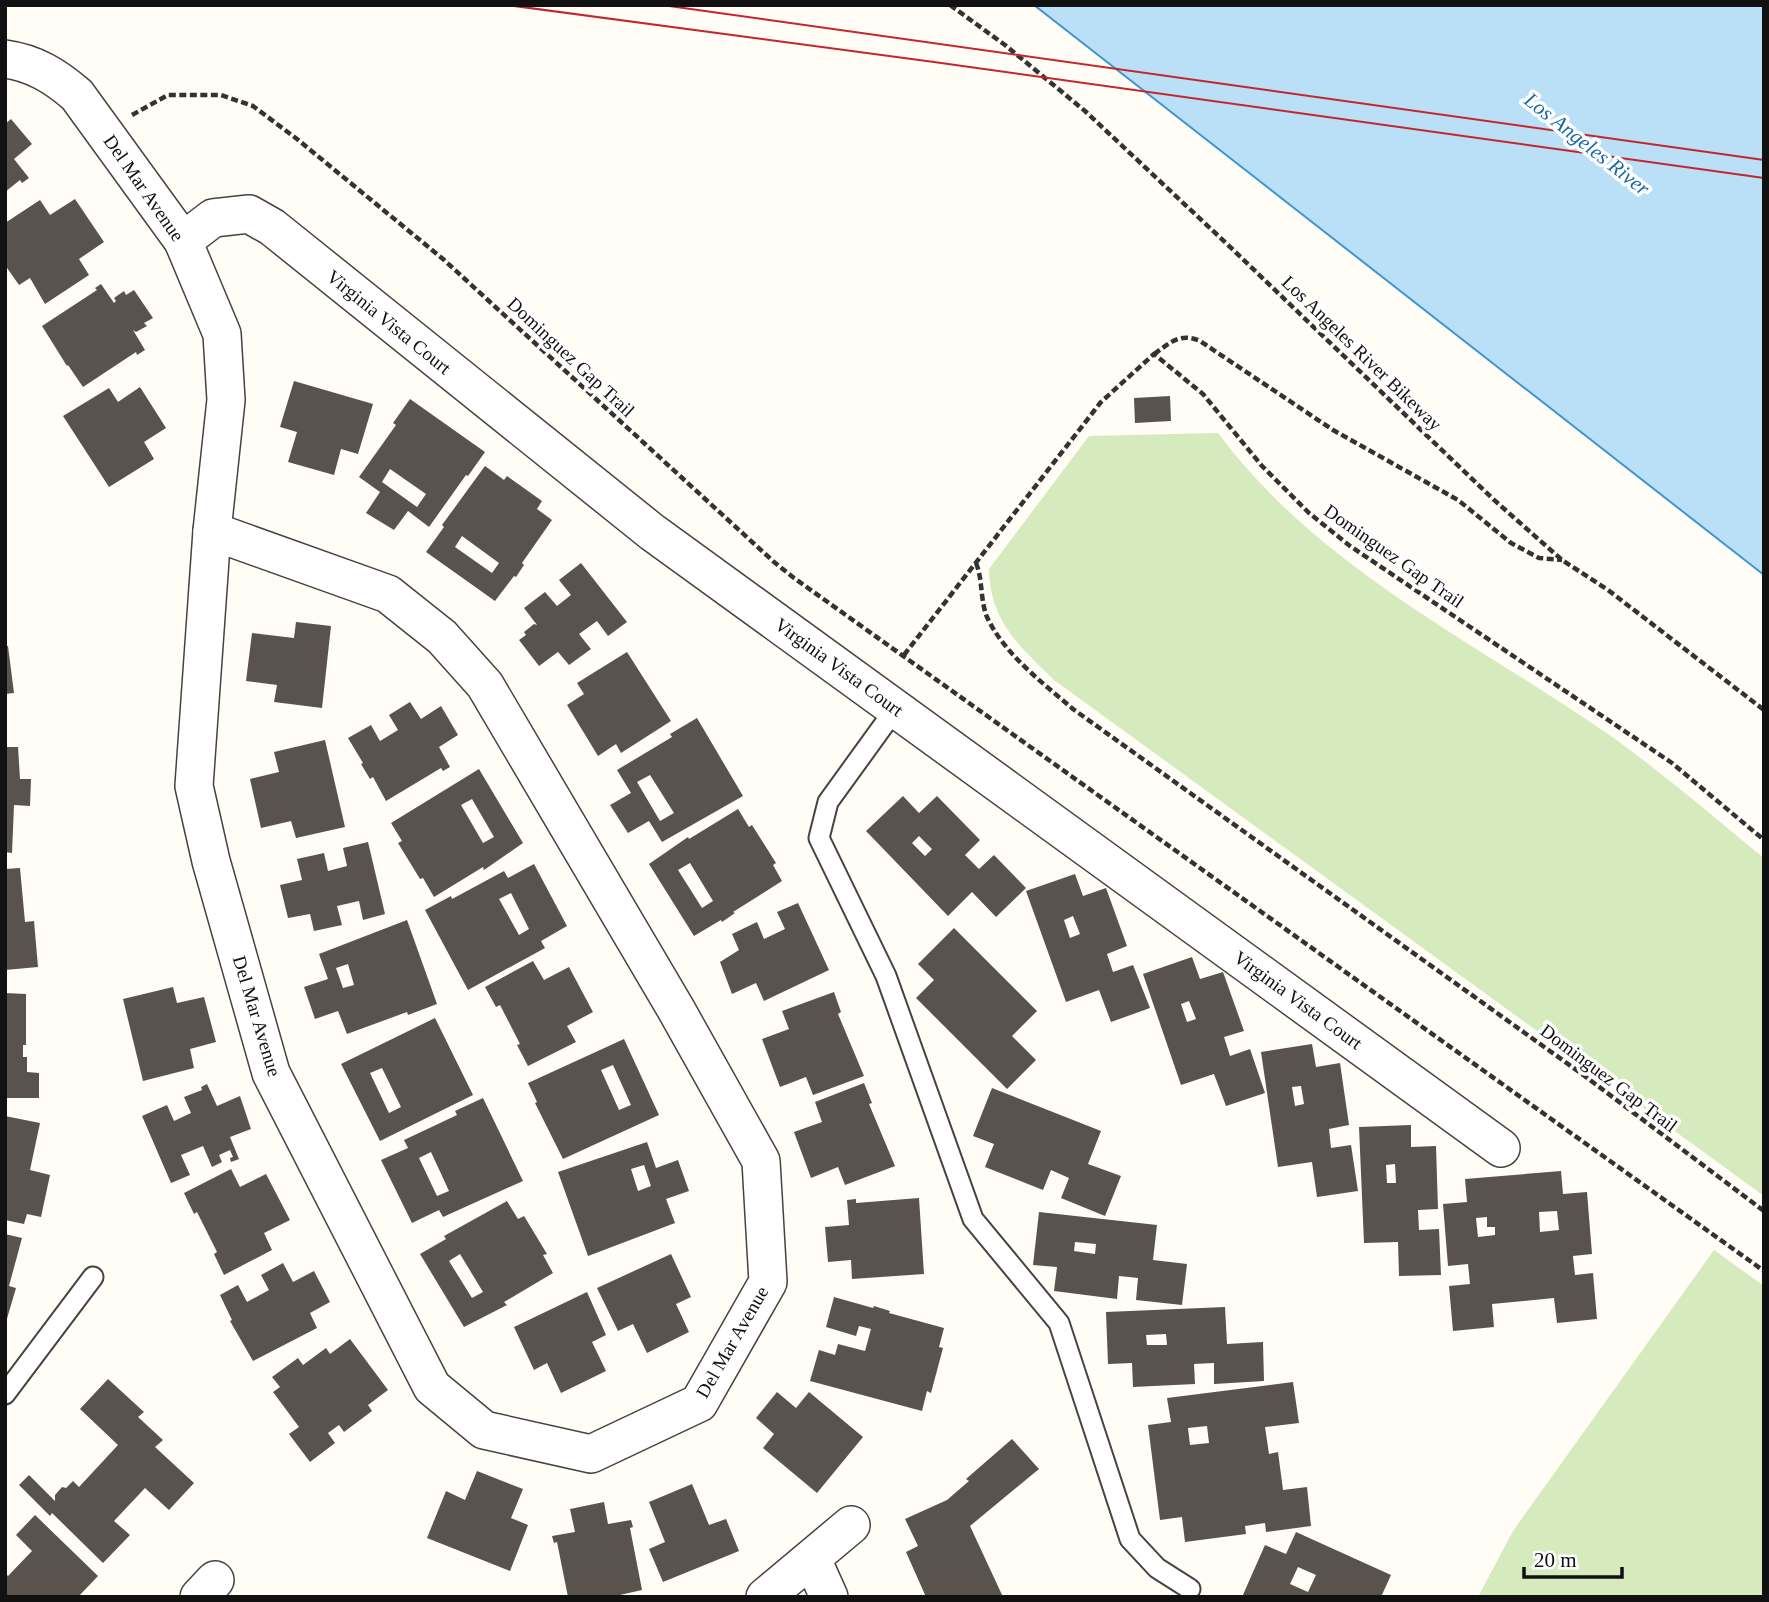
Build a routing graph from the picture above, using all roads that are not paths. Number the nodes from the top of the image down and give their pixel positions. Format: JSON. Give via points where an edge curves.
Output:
{"nodes":[{"id":1,"x":5,"y":59,"type":"edge"},
{"id":2,"x":183,"y":241,"type":"junction"},
{"id":3,"x":212,"y":531,"type":"junction"},
{"id":4,"x":896,"y":708,"type":"junction"},
{"id":5,"x":1501,"y":1147,"type":"dead end"},
{"id":6,"x":93,"y":1277,"type":"dead end"},
{"id":7,"x":5,"y":1394,"type":"edge"},
{"id":8,"x":851,"y":1525,"type":"dead end"},
{"id":9,"x":812,"y":1559,"type":"junction"},
{"id":10,"x":1190,"y":1590,"type":"dead end"},
{"id":11,"x":765,"y":1597,"type":"edge"},
{"id":12,"x":829,"y":1597,"type":"edge"}],
"edges":[{"from":1,"to":2,"type":"street","name":"Del Mar Avenue","via":[[26,62],[56,76],[77,94]]},
{"from":2,"to":3,"type":"street","name":"Del Mar Avenue","via":[[222,334],[226,400]]},
{"from":2,"to":4,"type":"street","name":"Virginia Vista Court","via":[[213,218],[249,214],[272,228],[652,532]]},
{"from":3,"to":3,"type":"street","name":"Del Mar Avenue","via":[[194,786],[211,861],[271,1073],[432,1387],[484,1430],[590,1454],[699,1403],[768,1282],[761,1161],[485,685],[442,637],[388,594]]},
{"from":4,"to":5,"type":"street","name":"Virginia Vista Court"},
{"from":4,"to":10,"type":"lane","via":[[828,803],[818,838],[886,976],[973,1219],[1059,1323],[1130,1539],[1157,1569]]},
{"from":6,"to":7,"type":"lane"},
{"from":8,"to":9,"type":"street"},
{"from":9,"to":11,"type":"street"},
{"from":9,"to":12,"type":"street"}]}
